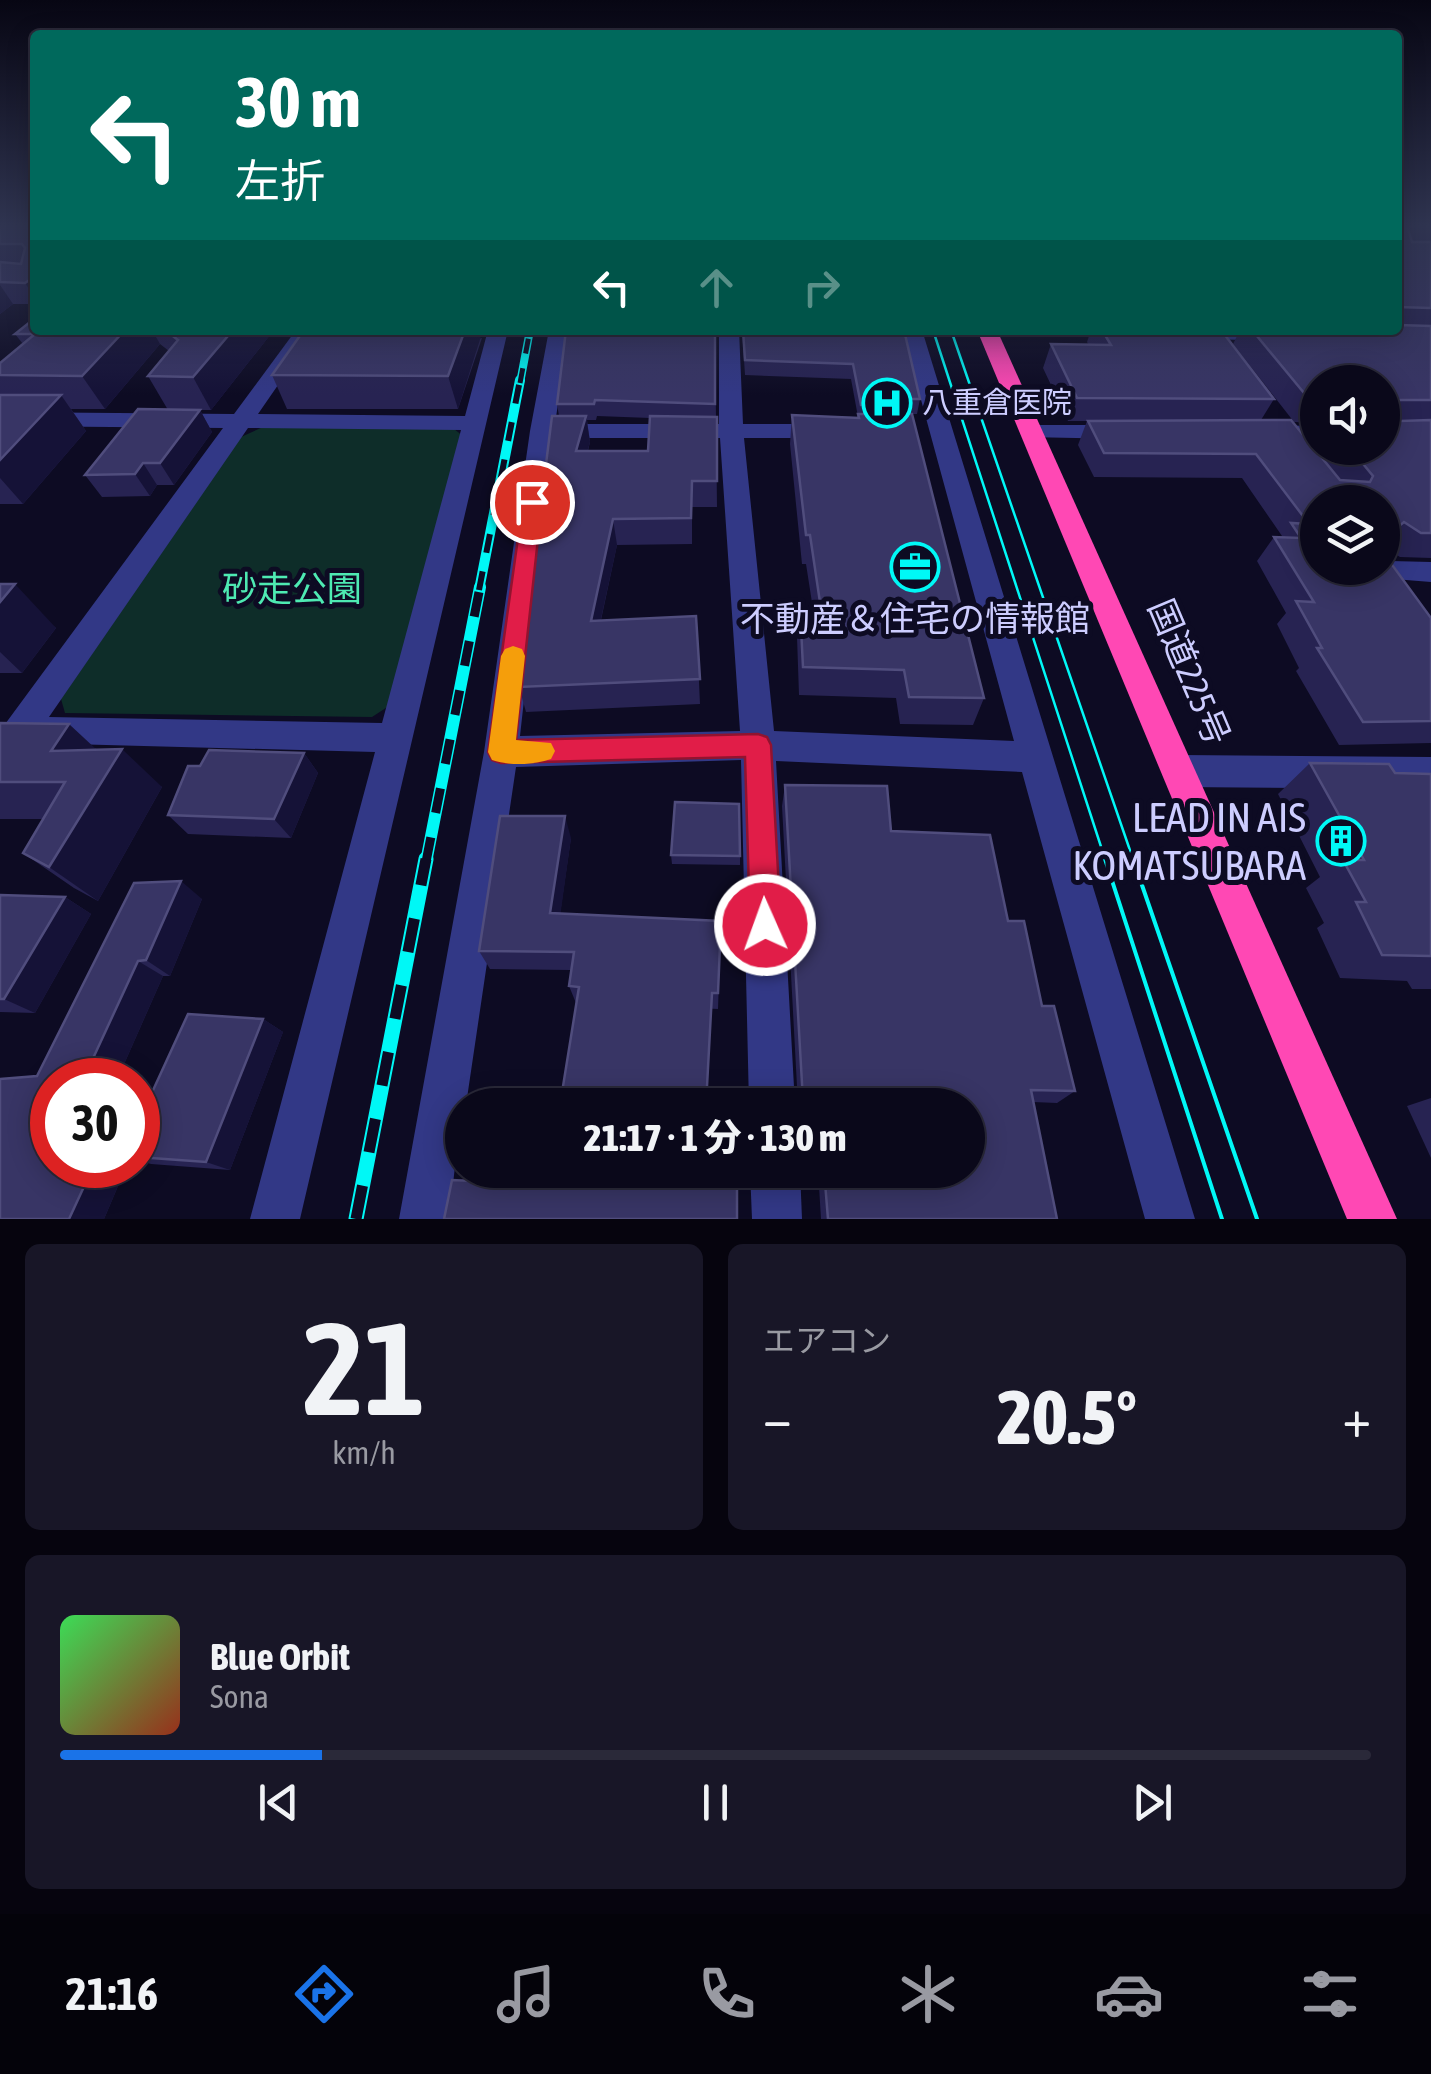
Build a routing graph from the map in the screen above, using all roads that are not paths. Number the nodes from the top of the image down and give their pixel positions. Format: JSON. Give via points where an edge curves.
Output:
{"nodes":[{"id":1,"x":302,"y":335,"type":"edge"},
{"id":2,"x":497,"y":335,"type":"edge"},
{"id":3,"x":558,"y":335,"type":"edge"},
{"id":4,"x":729,"y":335,"type":"edge"},
{"id":5,"x":913,"y":335,"type":"edge"},
{"id":6,"x":989,"y":335,"type":"edge"},
{"id":7,"x":1210,"y":335,"type":"edge"},
{"id":8,"x":1278,"y":335,"type":"edge"},
{"id":9,"x":1302,"y":336,"type":"edge"},
{"id":10,"x":1230,"y":362,"type":"edge"},
{"id":11,"x":1263,"y":404,"type":"edge"},
{"id":12,"x":0,"y":419,"type":"edge"},
{"id":13,"x":241,"y":421,"type":"junction"},
{"id":14,"x":474,"y":423,"type":"junction"},
{"id":15,"x":542,"y":430,"type":"junction"},
{"id":16,"x":731,"y":430,"type":"junction"},
{"id":17,"x":845,"y":431,"type":"edge"},
{"id":18,"x":1034,"y":432,"type":"junction"},
{"id":19,"x":1153,"y":432,"type":"edge"},
{"id":20,"x":1228,"y":432,"type":"edge"},
{"id":21,"x":1284,"y":432,"type":"junction"},
{"id":22,"x":1300,"y":432,"type":"edge"},
{"id":23,"x":1300,"y":452,"type":"edge"},
{"id":24,"x":1400,"y":568,"type":"edge"},
{"id":25,"x":1431,"y":572,"type":"edge"},
{"id":26,"x":1400,"y":583,"type":"edge"},
{"id":27,"x":1411,"y":597,"type":"edge"},
{"id":28,"x":10,"y":730,"type":"edge"},
{"id":29,"x":395,"y":738,"type":"junction"},
{"id":30,"x":758,"y":745,"type":"junction"},
{"id":31,"x":501,"y":752,"type":"junction"},
{"id":32,"x":1036,"y":756,"type":"junction"},
{"id":33,"x":0,"y":759,"type":"edge"},
{"id":34,"x":1180,"y":771,"type":"junction"},
{"id":35,"x":1431,"y":773,"type":"edge"},
{"id":36,"x":771,"y":1088,"type":"edge"},
{"id":37,"x":776,"y":1188,"type":"edge"},
{"id":38,"x":275,"y":1219,"type":"edge"},
{"id":39,"x":424,"y":1219,"type":"edge"},
{"id":40,"x":777,"y":1219,"type":"edge"},
{"id":41,"x":1170,"y":1219,"type":"edge"},
{"id":42,"x":1372,"y":1219,"type":"edge"}],
"edges":[{"from":1,"to":13,"type":"street"},
{"from":2,"to":14,"type":"street"},
{"from":3,"to":15,"type":"street"},
{"from":4,"to":16,"type":"street"},
{"from":5,"to":32,"type":"street","via":[[931,432]]},
{"from":6,"to":18,"type":"highway","name":"国道225号"},
{"from":7,"to":10,"type":"street"},
{"from":8,"to":9,"type":"street"},
{"from":11,"to":21,"type":"street"},
{"from":12,"to":13,"type":"street"},
{"from":13,"to":14,"type":"street"},
{"from":13,"to":28,"type":"street"},
{"from":14,"to":29,"type":"street"},
{"from":15,"to":16,"type":"street"},
{"from":15,"to":31,"type":"street"},
{"from":16,"to":17,"type":"street"},
{"from":16,"to":30,"type":"street"},
{"from":18,"to":19,"type":"street"},
{"from":18,"to":34,"type":"highway","name":"国道225号"},
{"from":20,"to":21,"type":"street"},
{"from":21,"to":22,"type":"street"},
{"from":21,"to":23,"type":"street"},
{"from":24,"to":25,"type":"street"},
{"from":26,"to":27,"type":"street"},
{"from":28,"to":29,"type":"street"},
{"from":28,"to":33,"type":"street"},
{"from":29,"to":38,"type":"street"},
{"from":30,"to":31,"type":"street"},
{"from":30,"to":32,"type":"street"},
{"from":30,"to":36,"type":"street"},
{"from":31,"to":39,"type":"street"},
{"from":32,"to":41,"type":"street"},
{"from":34,"to":35,"type":"street"},
{"from":34,"to":42,"type":"highway","name":"国道225号"},
{"from":37,"to":40,"type":"street"}]}
